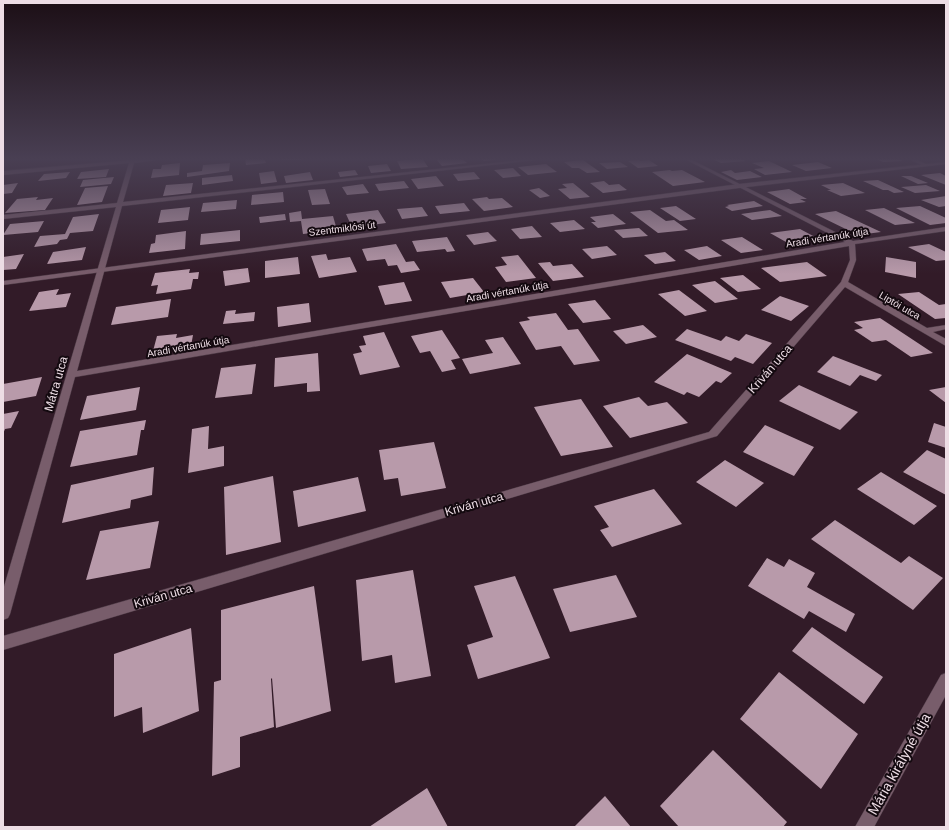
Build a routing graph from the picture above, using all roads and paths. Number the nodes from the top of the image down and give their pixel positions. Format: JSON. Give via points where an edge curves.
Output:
{"nodes":[{"id":1,"x":121,"y":197,"type":"edge"},
{"id":2,"x":194,"y":197,"type":"edge"},
{"id":3,"x":658,"y":197,"type":"edge"},
{"id":4,"x":760,"y":197,"type":"edge"},
{"id":5,"x":118,"y":205,"type":"junction"},
{"id":6,"x":3,"y":217,"type":"edge"},
{"id":7,"x":946,"y":229,"type":"edge"},
{"id":8,"x":852,"y":243,"type":"junction"},
{"id":9,"x":102,"y":270,"type":"junction"},
{"id":10,"x":3,"y":283,"type":"edge"},
{"id":11,"x":844,"y":283,"type":"junction"},
{"id":12,"x":946,"y":327,"type":"edge"},
{"id":13,"x":925,"y":331,"type":"junction"},
{"id":14,"x":946,"y":343,"type":"edge"},
{"id":15,"x":72,"y":375,"type":"junction"},
{"id":16,"x":3,"y":614,"type":"edge"},
{"id":17,"x":3,"y":642,"type":"edge"},
{"id":18,"x":946,"y":680,"type":"edge"},
{"id":19,"x":864,"y":827,"type":"edge"}],
"edges":[{"from":1,"to":5,"type":"street","name":"Mátra utca"},
{"from":2,"to":5,"type":"street"},
{"from":3,"to":9,"type":"street","name":"Szentmiklósi út"},
{"from":4,"to":8,"type":"street"},
{"from":5,"to":6,"type":"street"},
{"from":5,"to":9,"type":"street","name":"Mátra utca"},
{"from":7,"to":8,"type":"street","name":"Aradi vértanúk útja"},
{"from":8,"to":11,"type":"street","name":"Kriván utca","via":[[853,260]]},
{"from":8,"to":15,"type":"street","name":"Aradi vértanúk útja"},
{"from":9,"to":10,"type":"street","name":"Szentmiklósi út"},
{"from":9,"to":15,"type":"street","name":"Mátra utca"},
{"from":11,"to":13,"type":"street","name":"Liptói utca"},
{"from":11,"to":17,"type":"street","name":"Kriván utca","via":[[713,434]]},
{"from":12,"to":13,"type":"street"},
{"from":13,"to":14,"type":"street","name":"Liptói utca"},
{"from":15,"to":16,"type":"street","name":"Mátra utca"},
{"from":18,"to":19,"type":"street","name":"Mária királyné útja"}]}
